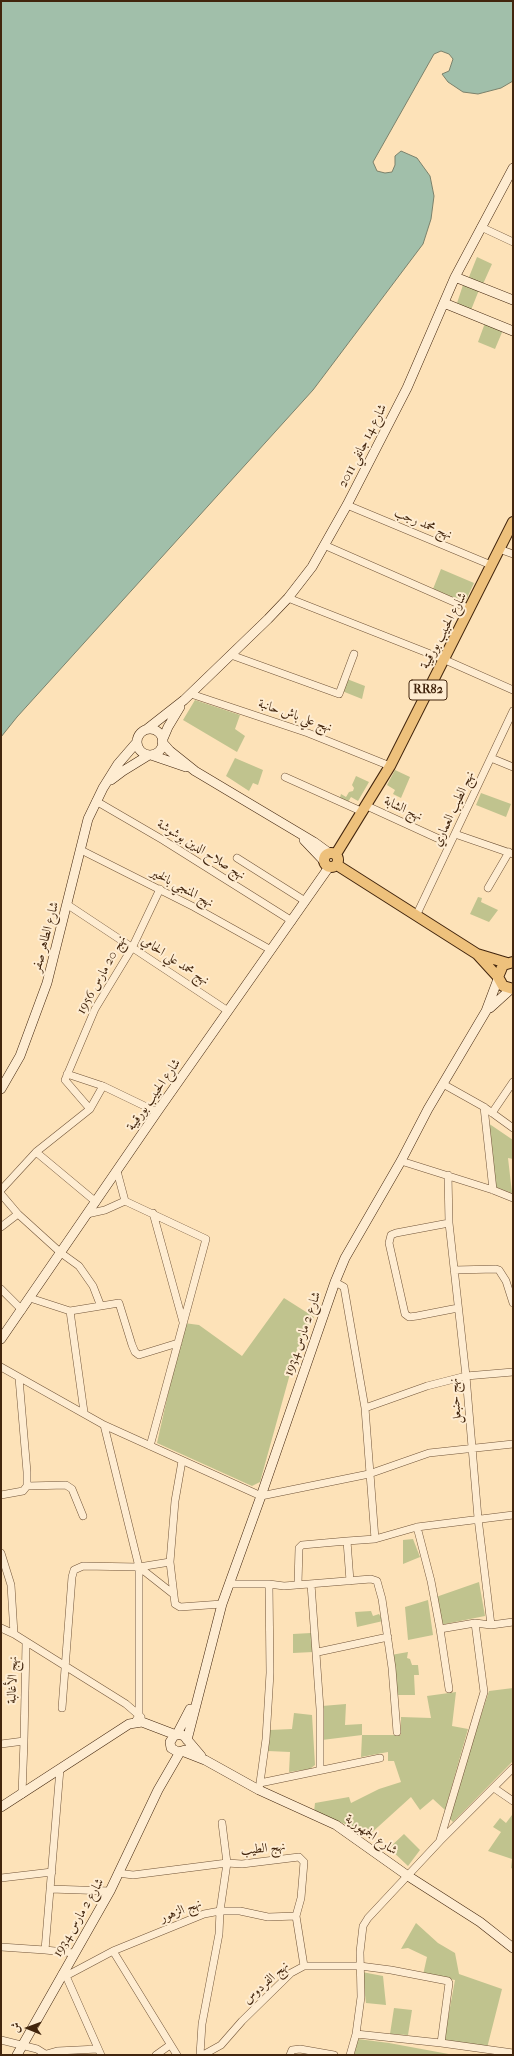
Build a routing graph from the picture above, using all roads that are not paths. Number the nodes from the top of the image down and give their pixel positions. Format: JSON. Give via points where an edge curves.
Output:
{"nodes":[{"id":1,"x":513,"y":168,"type":"edge"},
{"id":2,"x":480,"y":227,"type":"junction"},
{"id":3,"x":513,"y":242,"type":"edge"},
{"id":4,"x":455,"y":277,"type":"junction"},
{"id":5,"x":513,"y":300,"type":"edge"},
{"id":6,"x":444,"y":303,"type":"junction"},
{"id":7,"x":513,"y":331,"type":"edge"},
{"id":8,"x":347,"y":505,"type":"junction"},
{"id":9,"x":513,"y":522,"type":"edge"},
{"id":10,"x":324,"y":545,"type":"junction"},
{"id":11,"x":499,"y":549,"type":"junction"},
{"id":12,"x":513,"y":554,"type":"edge"},
{"id":13,"x":491,"y":565,"type":"junction"},
{"id":14,"x":288,"y":598,"type":"junction"},
{"id":15,"x":470,"y":609,"type":"junction"},
{"id":16,"x":354,"y":654,"type":"dead end"},
{"id":17,"x":231,"y":655,"type":"junction"},
{"id":18,"x":443,"y":659,"type":"junction"},
{"id":19,"x":513,"y":690,"type":"edge"},
{"id":20,"x":188,"y":697,"type":"junction"},
{"id":21,"x":513,"y":711,"type":"edge"},
{"id":22,"x":147,"y":729,"type":"junction"},
{"id":23,"x":137,"y":742,"type":"junction"},
{"id":24,"x":162,"y":742,"type":"junction"},
{"id":25,"x":150,"y":755,"type":"junction"},
{"id":26,"x":491,"y":758,"type":"junction"},
{"id":27,"x":390,"y":766,"type":"junction"},
{"id":28,"x":513,"y":767,"type":"edge"},
{"id":29,"x":195,"y":771,"type":"junction"},
{"id":30,"x":285,"y":777,"type":"dead end"},
{"id":31,"x":103,"y":788,"type":"junction"},
{"id":32,"x":96,"y":801,"type":"junction"},
{"id":33,"x":365,"y":809,"type":"junction"},
{"id":34,"x":455,"y":834,"type":"junction"},
{"id":35,"x":450,"y":844,"type":"junction"},
{"id":36,"x":81,"y":850,"type":"junction"},
{"id":37,"x":511,"y":853,"type":"edge"},
{"id":38,"x":237,"y":858,"type":"dead end"},
{"id":39,"x":331,"y":860,"type":"junction"},
{"id":40,"x":488,"y":888,"type":"dead end"},
{"id":41,"x":160,"y":889,"type":"junction"},
{"id":42,"x":305,"y":901,"type":"junction"},
{"id":43,"x":68,"y":905,"type":"junction"},
{"id":44,"x":416,"y":916,"type":"junction"},
{"id":45,"x":292,"y":921,"type":"junction"},
{"id":46,"x":132,"y":948,"type":"junction"},
{"id":47,"x":271,"y":950,"type":"junction"},
{"id":48,"x":477,"y":954,"type":"junction"},
{"id":49,"x":511,"y":962,"type":"edge"},
{"id":50,"x":498,"y":978,"type":"junction"},
{"id":51,"x":512,"y":989,"type":"edge"},
{"id":52,"x":228,"y":1011,"type":"junction"},
{"id":53,"x":486,"y":1011,"type":"junction"},
{"id":54,"x":66,"y":1077,"type":"junction"},
{"id":55,"x":513,"y":1082,"type":"edge"},
{"id":56,"x":443,"y":1084,"type":"junction"},
{"id":57,"x":103,"y":1086,"type":"junction"},
{"id":58,"x":1,"y":1089,"type":"edge"},
{"id":59,"x":484,"y":1107,"type":"junction"},
{"id":60,"x":90,"y":1109,"type":"junction"},
{"id":61,"x":157,"y":1112,"type":"junction"},
{"id":62,"x":492,"y":1113,"type":"junction"},
{"id":63,"x":513,"y":1128,"type":"edge"},
{"id":64,"x":36,"y":1152,"type":"junction"},
{"id":65,"x":401,"y":1161,"type":"junction"},
{"id":66,"x":117,"y":1171,"type":"junction"},
{"id":67,"x":448,"y":1175,"type":"junction"},
{"id":68,"x":1,"y":1190,"type":"edge"},
{"id":69,"x":493,"y":1190,"type":"junction"},
{"id":70,"x":1,"y":1194,"type":"edge"},
{"id":71,"x":513,"y":1198,"type":"edge"},
{"id":72,"x":125,"y":1201,"type":"junction"},
{"id":73,"x":96,"y":1202,"type":"junction"},
{"id":74,"x":152,"y":1213,"type":"junction"},
{"id":75,"x":18,"y":1214,"type":"junction"},
{"id":76,"x":87,"y":1214,"type":"junction"},
{"id":77,"x":449,"y":1223,"type":"junction"},
{"id":78,"x":1,"y":1227,"type":"edge"},
{"id":79,"x":61,"y":1253,"type":"junction"},
{"id":80,"x":454,"y":1270,"type":"junction"},
{"id":81,"x":335,"y":1282,"type":"junction"},
{"id":82,"x":1,"y":1289,"type":"edge"},
{"id":83,"x":30,"y":1298,"type":"junction"},
{"id":84,"x":513,"y":1303,"type":"edge"},
{"id":85,"x":100,"y":1304,"type":"junction"},
{"id":86,"x":458,"y":1308,"type":"junction"},
{"id":87,"x":22,"y":1310,"type":"junction"},
{"id":88,"x":70,"y":1311,"type":"junction"},
{"id":89,"x":183,"y":1322,"type":"junction"},
{"id":90,"x":1,"y":1339,"type":"edge"},
{"id":91,"x":178,"y":1343,"type":"junction"},
{"id":92,"x":1,"y":1367,"type":"edge"},
{"id":93,"x":513,"y":1372,"type":"edge"},
{"id":94,"x":466,"y":1376,"type":"junction"},
{"id":95,"x":19,"y":1378,"type":"junction"},
{"id":96,"x":364,"y":1408,"type":"junction"},
{"id":97,"x":84,"y":1412,"type":"junction"},
{"id":98,"x":104,"y":1425,"type":"junction"},
{"id":99,"x":513,"y":1444,"type":"edge"},
{"id":100,"x":150,"y":1446,"type":"junction"},
{"id":101,"x":471,"y":1448,"type":"junction"},
{"id":102,"x":182,"y":1461,"type":"junction"},
{"id":103,"x":369,"y":1474,"type":"junction"},
{"id":104,"x":27,"y":1486,"type":"junction"},
{"id":105,"x":1,"y":1496,"type":"edge"},
{"id":106,"x":261,"y":1496,"type":"junction"},
{"id":107,"x":513,"y":1515,"type":"edge"},
{"id":108,"x":83,"y":1516,"type":"dead end"},
{"id":109,"x":478,"y":1518,"type":"junction"},
{"id":110,"x":417,"y":1527,"type":"junction"},
{"id":111,"x":375,"y":1539,"type":"junction"},
{"id":112,"x":347,"y":1541,"type":"junction"},
{"id":113,"x":1,"y":1553,"type":"edge"},
{"id":114,"x":170,"y":1562,"type":"junction"},
{"id":115,"x":139,"y":1567,"type":"junction"},
{"id":116,"x":350,"y":1581,"type":"junction"},
{"id":117,"x":230,"y":1584,"type":"junction"},
{"id":118,"x":269,"y":1584,"type":"junction"},
{"id":119,"x":298,"y":1584,"type":"junction"},
{"id":120,"x":311,"y":1584,"type":"junction"},
{"id":121,"x":172,"y":1593,"type":"junction"},
{"id":122,"x":222,"y":1604,"type":"junction"},
{"id":123,"x":513,"y":1622,"type":"edge"},
{"id":124,"x":475,"y":1623,"type":"junction"},
{"id":125,"x":491,"y":1625,"type":"junction"},
{"id":126,"x":1,"y":1628,"type":"edge"},
{"id":127,"x":440,"y":1629,"type":"junction"},
{"id":128,"x":14,"y":1634,"type":"junction"},
{"id":129,"x":388,"y":1637,"type":"junction"},
{"id":130,"x":26,"y":1643,"type":"junction"},
{"id":131,"x":318,"y":1652,"type":"junction"},
{"id":132,"x":66,"y":1666,"type":"junction"},
{"id":133,"x":449,"y":1689,"type":"dead end"},
{"id":134,"x":200,"y":1690,"type":"junction"},
{"id":135,"x":62,"y":1708,"type":"dead end"},
{"id":136,"x":137,"y":1719,"type":"junction"},
{"id":137,"x":148,"y":1724,"type":"junction"},
{"id":138,"x":397,"y":1732,"type":"dead end"},
{"id":139,"x":177,"y":1734,"type":"junction"},
{"id":140,"x":24,"y":1741,"type":"junction"},
{"id":141,"x":187,"y":1741,"type":"junction"},
{"id":142,"x":1,"y":1744,"type":"edge"},
{"id":143,"x":170,"y":1745,"type":"junction"},
{"id":144,"x":181,"y":1751,"type":"junction"},
{"id":145,"x":380,"y":1758,"type":"dead end"},
{"id":146,"x":205,"y":1760,"type":"junction"},
{"id":147,"x":513,"y":1768,"type":"edge"},
{"id":148,"x":60,"y":1769,"type":"junction"},
{"id":149,"x":320,"y":1770,"type":"junction"},
{"id":150,"x":260,"y":1786,"type":"junction"},
{"id":151,"x":494,"y":1788,"type":"junction"},
{"id":152,"x":158,"y":1790,"type":"junction"},
{"id":153,"x":22,"y":1794,"type":"junction"},
{"id":154,"x":513,"y":1801,"type":"edge"},
{"id":155,"x":1,"y":1807,"type":"edge"},
{"id":156,"x":222,"y":1823,"type":"dead end"},
{"id":157,"x":440,"y":1841,"type":"junction"},
{"id":158,"x":227,"y":1863,"type":"junction"},
{"id":159,"x":52,"y":1872,"type":"junction"},
{"id":160,"x":118,"y":1873,"type":"junction"},
{"id":161,"x":408,"y":1876,"type":"junction"},
{"id":162,"x":1,"y":1878,"type":"edge"},
{"id":163,"x":50,"y":1889,"type":"junction"},
{"id":164,"x":110,"y":1891,"type":"junction"},
{"id":165,"x":220,"y":1911,"type":"junction"},
{"id":166,"x":296,"y":1916,"type":"junction"},
{"id":167,"x":1,"y":1947,"type":"edge"},
{"id":168,"x":513,"y":1948,"type":"edge"},
{"id":169,"x":45,"y":1950,"type":"junction"},
{"id":170,"x":113,"y":1951,"type":"junction"},
{"id":171,"x":74,"y":1953,"type":"junction"},
{"id":172,"x":304,"y":1966,"type":"junction"},
{"id":173,"x":360,"y":1966,"type":"junction"},
{"id":174,"x":64,"y":1975,"type":"junction"},
{"id":175,"x":356,"y":2034,"type":"junction"},
{"id":176,"x":1,"y":2040,"type":"edge"},
{"id":177,"x":441,"y":2043,"type":"junction"},
{"id":178,"x":170,"y":2045,"type":"junction"},
{"id":179,"x":22,"y":2046,"type":"junction"},
{"id":180,"x":100,"y":2052,"type":"edge"},
{"id":181,"x":58,"y":2053,"type":"edge"},
{"id":182,"x":513,"y":2054,"type":"edge"},
{"id":183,"x":17,"y":2055,"type":"edge"},
{"id":184,"x":44,"y":2055,"type":"edge"},
{"id":185,"x":156,"y":2055,"type":"edge"},
{"id":186,"x":177,"y":2055,"type":"edge"},
{"id":187,"x":200,"y":2055,"type":"edge"},
{"id":188,"x":203,"y":2055,"type":"edge"},
{"id":189,"x":290,"y":2055,"type":"edge"},
{"id":190,"x":334,"y":2055,"type":"edge"},
{"id":191,"x":350,"y":2055,"type":"edge"}],
"edges":[{"from":1,"to":2,"type":"street","name":"شارع 14 جانفي 2011"},
{"from":2,"to":3,"type":"street"},
{"from":2,"to":4,"type":"street","name":"شارع 14 جانفي 2011"},
{"from":4,"to":5,"type":"street"},
{"from":4,"to":6,"type":"street","name":"شارع 14 جانفي 2011"},
{"from":6,"to":7,"type":"street"},
{"from":6,"to":8,"type":"street","name":"شارع 14 جانفي 2011","via":[[407,388]]},
{"from":8,"to":10,"type":"street","name":"شارع 14 جانفي 2011"},
{"from":8,"to":13,"type":"street","name":"نهج محمد رجب"},
{"from":9,"to":11,"type":"main road","name":"شارع الحبيب بورقيبة","number":"RR82"},
{"from":10,"to":14,"type":"street","name":"شارع 14 جانفي 2011","via":[[312,567]]},
{"from":10,"to":15,"type":"street"},
{"from":11,"to":12,"type":"street"},
{"from":11,"to":13,"type":"main road","name":"شارع الحبيب بورقيبة","number":"RR82"},
{"from":13,"to":15,"type":"main road","name":"شارع الحبيب بورقيبة","number":"RR82"},
{"from":14,"to":17,"type":"street","name":"شارع 14 جانفي 2011"},
{"from":14,"to":18,"type":"street"},
{"from":15,"to":18,"type":"main road","name":"شارع الحبيب بورقيبة","number":"RR82"},
{"from":16,"to":17,"type":"street","via":[[339,694]]},
{"from":17,"to":20,"type":"street","name":"شارع 14 جانفي 2011"},
{"from":18,"to":19,"type":"street"},
{"from":18,"to":27,"type":"main road","name":"شارع الحبيب بورقيبة","number":"RR82"},
{"from":20,"to":22,"type":"street","name":"شارع 14 جانفي 2011"},
{"from":20,"to":24,"type":"street","name":"شارع 14 جانفي 2011","via":[[168,727]]},
{"from":20,"to":27,"type":"street","name":"نهج علي باش حانبة","via":[[308,733]]},
{"from":21,"to":26,"type":"street","name":"نهج الطيب العماري"},
{"from":22,"to":23,"type":"street","via":[[141,732]]},
{"from":22,"to":24,"type":"street","via":[[157,732]]},
{"from":23,"to":25,"type":"street","via":[[140,751]]},
{"from":23,"to":31,"type":"street","name":"شارع الطاهر صفر","via":[[118,764]]},
{"from":24,"to":25,"type":"street","via":[[160,749]]},
{"from":24,"to":29,"type":"street"},
{"from":25,"to":29,"type":"street"},
{"from":25,"to":31,"type":"street","name":"شارع الطاهر صفر","via":[[123,771]]},
{"from":26,"to":28,"type":"street"},
{"from":26,"to":34,"type":"street","name":"نهج الطيب العماري"},
{"from":27,"to":33,"type":"main road","name":"شارع الحبيب بورقيبة","number":"RR82"},
{"from":29,"to":39,"type":"street","via":[[297,833]]},
{"from":30,"to":33,"type":"street","name":"نهج الشابة"},
{"from":31,"to":32,"type":"street","name":"شارع الطاهر صفر"},
{"from":32,"to":36,"type":"street","name":"شارع الطاهر صفر","via":[[88,819]]},
{"from":32,"to":45,"type":"street","name":"نهج صلاح الدين بوشوشة"},
{"from":33,"to":35,"type":"street","name":"نهج الشابة"},
{"from":33,"to":39,"type":"main road","name":"شارع الحبيب بورقيبة","number":"RR82"},
{"from":34,"to":35,"type":"street","name":"نهج الطيب العماري"},
{"from":34,"to":37,"type":"street"},
{"from":35,"to":44,"type":"street","name":"نهج الطيب العماري"},
{"from":36,"to":41,"type":"street","name":"نهج المنجي بالخير"},
{"from":36,"to":43,"type":"street","name":"شارع الطاهر صفر"},
{"from":37,"to":40,"type":"street"},
{"from":38,"to":42,"type":"street"},
{"from":39,"to":42,"type":"street","name":"شارع الحبيب بورقيبة","number":"RR82"},
{"from":39,"to":44,"type":"main road"},
{"from":41,"to":46,"type":"street","name":"نهج 20 مارس 1956"},
{"from":41,"to":47,"type":"street","name":"نهج المنجي بالخير"},
{"from":42,"to":45,"type":"street","name":"شارع الحبيب بورقيبة","number":"RR82"},
{"from":43,"to":46,"type":"street","name":"نهج محمد علي الحامي"},
{"from":43,"to":58,"type":"street","name":"شارع الطاهر صفر","via":[[48,983],[36,1016],[20,1056]]},
{"from":44,"to":48,"type":"main road"},
{"from":45,"to":47,"type":"street","name":"شارع الحبيب بورقيبة","number":"RR82"},
{"from":46,"to":52,"type":"street","name":"نهج محمد علي الحامي"},
{"from":46,"to":54,"type":"street","name":"نهج 20 مارس 1956","via":[[95,1009]]},
{"from":47,"to":52,"type":"street","name":"شارع الحبيب بورقيبة","number":"RR82"},
{"from":48,"to":49,"type":"main road"},
{"from":48,"to":50,"type":"main road"},
{"from":49,"to":50,"type":"main road","via":[[500,968]]},
{"from":50,"to":51,"type":"main road","via":[[503,986]]},
{"from":50,"to":53,"type":"street","name":"شارع 2 مارس 1934"},
{"from":51,"to":53,"type":"street","name":"شارع 2 مارس 1934"},
{"from":52,"to":61,"type":"street","name":"شارع الحبيب بورقيبة","number":"RR82"},
{"from":53,"to":56,"type":"street","name":"شارع 2 مارس 1934"},
{"from":54,"to":57,"type":"street"},
{"from":54,"to":60,"type":"street"},
{"from":55,"to":62,"type":"street"},
{"from":56,"to":59,"type":"street"},
{"from":56,"to":65,"type":"street","name":"شارع 2 مارس 1934"},
{"from":57,"to":60,"type":"street"},
{"from":57,"to":61,"type":"street"},
{"from":59,"to":62,"type":"street"},
{"from":59,"to":69,"type":"street"},
{"from":60,"to":64,"type":"street"},
{"from":61,"to":66,"type":"street","name":"شارع الحبيب بورقيبة","number":"RR82"},
{"from":62,"to":63,"type":"street"},
{"from":64,"to":68,"type":"street"},
{"from":64,"to":73,"type":"street"},
{"from":65,"to":67,"type":"street"},
{"from":65,"to":81,"type":"street","name":"شارع 2 مارس 1934","via":[[345,1258]]},
{"from":66,"to":72,"type":"street"},
{"from":66,"to":73,"type":"street","name":"شارع الحبيب بورقيبة","number":"RR82"},
{"from":67,"to":69,"type":"street"},
{"from":67,"to":77,"type":"street","name":"نهج حنبعل"},
{"from":69,"to":71,"type":"street"},
{"from":70,"to":75,"type":"street"},
{"from":72,"to":74,"type":"street"},
{"from":72,"to":76,"type":"street","via":[[105,1210]]},
{"from":73,"to":76,"type":"street","name":"شارع الحبيب بورقيبة","number":"RR82"},
{"from":74,"to":89,"type":"street"},
{"from":74,"to":89,"type":"street","via":[[206,1239]]},
{"from":75,"to":78,"type":"street"},
{"from":75,"to":79,"type":"street"},
{"from":76,"to":79,"type":"street","name":"شارع الحبيب بورقيبة","number":"RR82"},
{"from":77,"to":80,"type":"street","name":"نهج حنبعل"},
{"from":77,"to":86,"type":"street","via":[[396,1233],[391,1235],[389,1242],[405,1314],[413,1317]]},
{"from":79,"to":83,"type":"street","name":"شارع الحبيب بورقيبة","number":"RR82"},
{"from":79,"to":85,"type":"street","via":[[79,1266],[87,1276]]},
{"from":80,"to":84,"type":"street","via":[[499,1270],[506,1281]]},
{"from":80,"to":86,"type":"street","name":"نهج حنبعل"},
{"from":81,"to":96,"type":"street","via":[[344,1287]]},
{"from":81,"to":106,"type":"street","name":"شارع 2 مارس 1934"},
{"from":82,"to":87,"type":"street"},
{"from":83,"to":87,"type":"street","name":"شارع الحبيب بورقيبة","number":"RR82"},
{"from":83,"to":88,"type":"street"},
{"from":85,"to":88,"type":"street"},
{"from":85,"to":91,"type":"street","via":[[116,1302],[122,1305],[132,1345],[139,1355]]},
{"from":86,"to":94,"type":"street","name":"نهج حنبعل"},
{"from":87,"to":90,"type":"street","name":"شارع الحبيب بورقيبة","number":"RR82"},
{"from":88,"to":97,"type":"street"},
{"from":89,"to":91,"type":"street"},
{"from":91,"to":100,"type":"street"},
{"from":92,"to":95,"type":"street"},
{"from":93,"to":94,"type":"street"},
{"from":94,"to":96,"type":"street","via":[[427,1386]]},
{"from":94,"to":101,"type":"street","name":"نهج حنبعل"},
{"from":95,"to":97,"type":"street"},
{"from":95,"to":104,"type":"street","via":[[28,1472]]},
{"from":96,"to":103,"type":"street"},
{"from":97,"to":98,"type":"street"},
{"from":98,"to":100,"type":"street"},
{"from":98,"to":115,"type":"street"},
{"from":99,"to":101,"type":"street"},
{"from":100,"to":102,"type":"street"},
{"from":101,"to":103,"type":"street","via":[[429,1453]]},
{"from":101,"to":109,"type":"street","name":"نهج حنبعل"},
{"from":102,"to":106,"type":"street"},
{"from":102,"to":114,"type":"street","via":[[175,1501]]},
{"from":103,"to":106,"type":"street"},
{"from":103,"to":111,"type":"street"},
{"from":104,"to":105,"type":"street","via":[[24,1491]]},
{"from":104,"to":108,"type":"street","via":[[66,1485],[72,1489]]},
{"from":106,"to":117,"type":"street","name":"شارع 2 مارس 1934"},
{"from":107,"to":109,"type":"street"},
{"from":109,"to":110,"type":"street"},
{"from":109,"to":125,"type":"street","name":"نهج حنبعل"},
{"from":110,"to":111,"type":"street"},
{"from":110,"to":127,"type":"street"},
{"from":111,"to":112,"type":"street"},
{"from":112,"to":116,"type":"street"},
{"from":112,"to":119,"type":"street","via":[[302,1545],[299,1548]]},
{"from":113,"to":128,"type":"street","via":[[11,1585]]},
{"from":114,"to":115,"type":"street"},
{"from":114,"to":121,"type":"street"},
{"from":115,"to":121,"type":"street"},
{"from":115,"to":132,"type":"street","via":[[83,1566],[74,1570]]},
{"from":115,"to":136,"type":"street"},
{"from":116,"to":120,"type":"street"},
{"from":116,"to":129,"type":"street","via":[[377,1581]]},
{"from":117,"to":118,"type":"street"},
{"from":117,"to":122,"type":"street","name":"شارع 2 مارس 1934"},
{"from":118,"to":119,"type":"street"},
{"from":118,"to":150,"type":"street","via":[[270,1673]]},
{"from":119,"to":120,"type":"street"},
{"from":120,"to":131,"type":"street"},
{"from":121,"to":122,"type":"street","via":[[175,1604],[180,1607]]},
{"from":122,"to":134,"type":"street","name":"شارع 2 مارس 1934"},
{"from":123,"to":125,"type":"street"},
{"from":124,"to":125,"type":"street"},
{"from":124,"to":127,"type":"street"},
{"from":124,"to":157,"type":"street","via":[[484,1692]]},
{"from":126,"to":128,"type":"street"},
{"from":127,"to":133,"type":"street"},
{"from":128,"to":130,"type":"street"},
{"from":129,"to":131,"type":"street"},
{"from":129,"to":138,"type":"street"},
{"from":130,"to":132,"type":"street"},
{"from":130,"to":140,"type":"street","name":"نهج الأغالبة"},
{"from":131,"to":149,"type":"street"},
{"from":132,"to":135,"type":"street"},
{"from":132,"to":136,"type":"street","via":[[126,1704]]},
{"from":134,"to":139,"type":"street","name":"شارع 2 مارس 1934"},
{"from":134,"to":141,"type":"street","name":"شارع 2 مارس 1934"},
{"from":136,"to":137,"type":"street"},
{"from":136,"to":148,"type":"street"},
{"from":137,"to":139,"type":"street"},
{"from":137,"to":143,"type":"street"},
{"from":139,"to":141,"type":"street","via":[[183,1735]]},
{"from":139,"to":143,"type":"street","via":[[172,1737]]},
{"from":140,"to":142,"type":"street"},
{"from":140,"to":153,"type":"street","name":"نهج الأغالبة"},
{"from":141,"to":144,"type":"street","via":[[187,1746]]},
{"from":141,"to":146,"type":"street"},
{"from":143,"to":144,"type":"street","via":[[174,1751]]},
{"from":143,"to":152,"type":"street","name":"شارع 2 مارس 1934","via":[[169,1760]]},
{"from":144,"to":146,"type":"street"},
{"from":144,"to":152,"type":"street","name":"شارع 2 مارس 1934"},
{"from":145,"to":149,"type":"street"},
{"from":146,"to":150,"type":"street","name":"شارع الجمهورية"},
{"from":147,"to":151,"type":"street"},
{"from":148,"to":153,"type":"street"},
{"from":148,"to":159,"type":"street"},
{"from":149,"to":150,"type":"street"},
{"from":150,"to":161,"type":"street","name":"شارع الجمهورية","via":[[336,1825]]},
{"from":151,"to":154,"type":"street"},
{"from":151,"to":157,"type":"street"},
{"from":152,"to":160,"type":"street","name":"شارع 2 مارس 1934"},
{"from":153,"to":155,"type":"street"},
{"from":156,"to":158,"type":"street"},
{"from":157,"to":161,"type":"street"},
{"from":158,"to":160,"type":"street","name":"نهج الطيب","via":[[133,1875]]},
{"from":158,"to":165,"type":"street"},
{"from":158,"to":166,"type":"street","name":"نهج الطيب","via":[[242,1864],[299,1857],[302,1859],[304,1862],[301,1898]]},
{"from":159,"to":162,"type":"street"},
{"from":159,"to":163,"type":"street"},
{"from":160,"to":164,"type":"street","name":"شارع 2 مارس 1934"},
{"from":161,"to":168,"type":"street","name":"شارع الجمهورية","via":[[480,1922]]},
{"from":161,"to":173,"type":"street","via":[[363,1926]]},
{"from":163,"to":164,"type":"street"},
{"from":163,"to":169,"type":"street"},
{"from":164,"to":171,"type":"street","name":"شارع 2 مارس 1934"},
{"from":165,"to":166,"type":"street","via":[[240,1911],[268,1917]]},
{"from":165,"to":170,"type":"street","name":"نهج الزهور","via":[[204,1914]]},
{"from":165,"to":187,"type":"street","name":"نهج الزهور","via":[[219,1934],[202,2024]]},
{"from":166,"to":172,"type":"street","name":"نهج الطيب"},
{"from":167,"to":169,"type":"street"},
{"from":169,"to":171,"type":"street"},
{"from":170,"to":174,"type":"street","name":"نهج الزهور"},
{"from":170,"to":178,"type":"street"},
{"from":171,"to":174,"type":"street","name":"شارع 2 مارس 1934"},
{"from":172,"to":173,"type":"street","name":"نهج الفردوس"},
{"from":172,"to":188,"type":"street","name":"نهج الفردوس","via":[[291,1974],[221,2045]]},
{"from":173,"to":175,"type":"street","via":[[361,1997]]},
{"from":173,"to":177,"type":"street","name":"نهج الفردوس","via":[[448,1981],[450,1985]]},
{"from":174,"to":179,"type":"street","name":"شارع 2 مارس 1934"},
{"from":174,"to":180,"type":"street"},
{"from":175,"to":177,"type":"street"},
{"from":175,"to":191,"type":"street"},
{"from":176,"to":179,"type":"street"},
{"from":177,"to":182,"type":"street"},
{"from":178,"to":185,"type":"street"},
{"from":178,"to":186,"type":"street"},
{"from":179,"to":183,"type":"street","name":"شارع 2 مارس 1934"},
{"from":179,"to":184,"type":"street","via":[[37,2049]]},
{"from":180,"to":181,"type":"street"},
{"from":181,"to":184,"type":"street"},
{"from":189,"to":190,"type":"street","via":[[292,2050],[300,2049]]}]}
